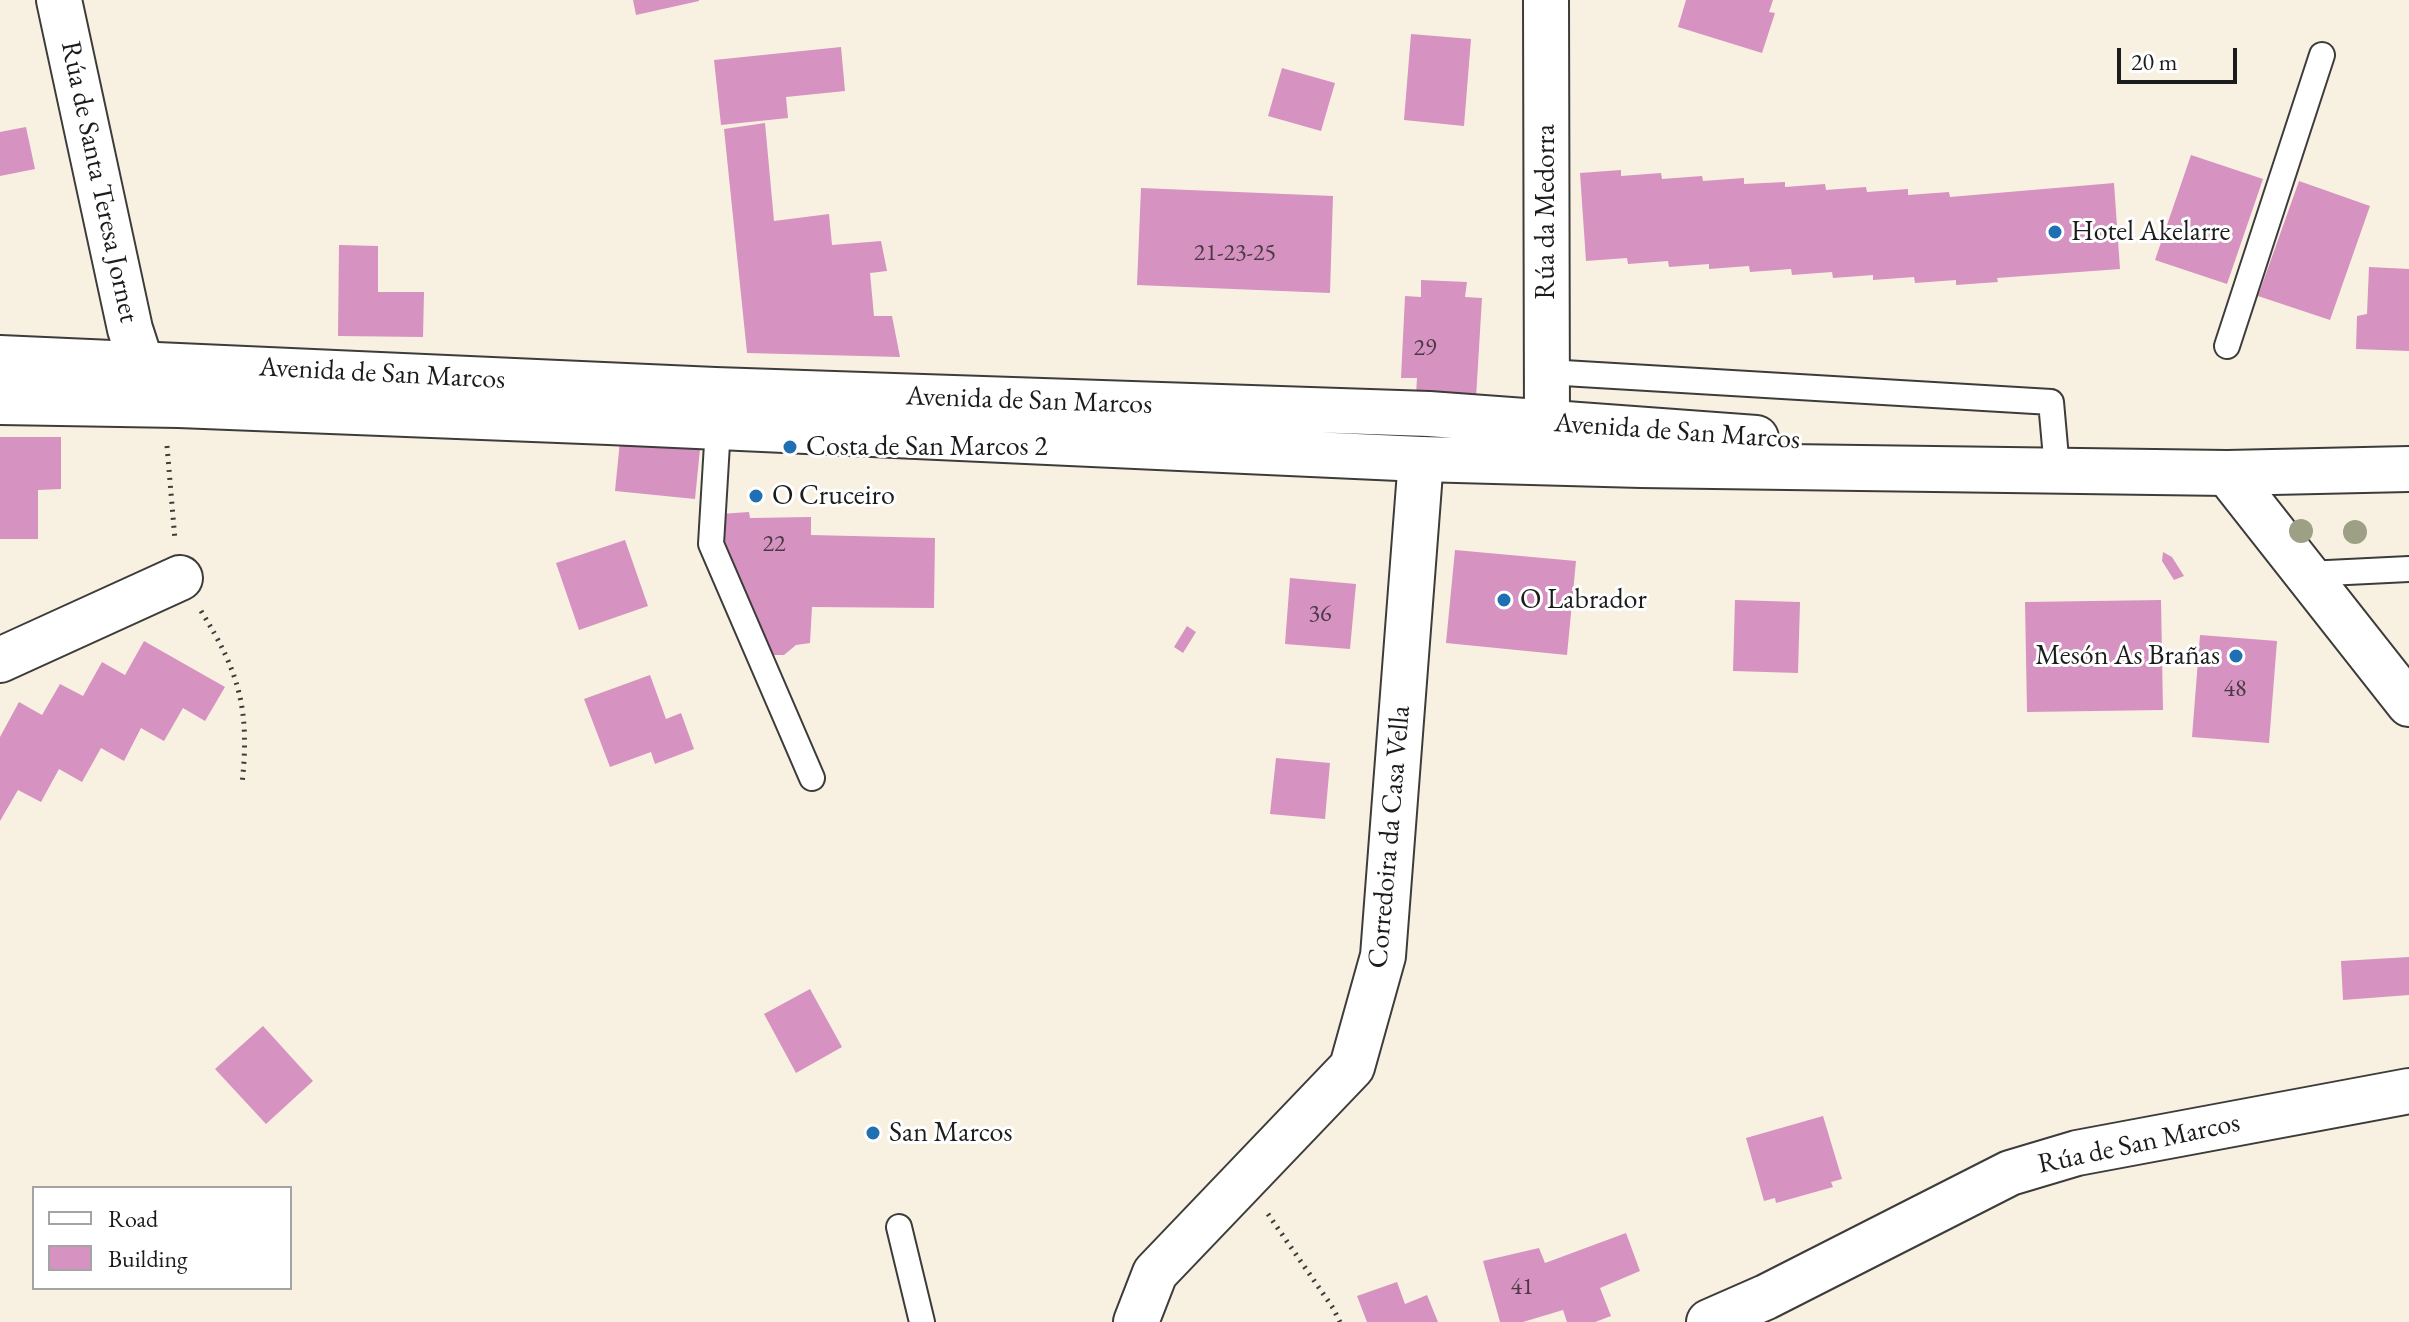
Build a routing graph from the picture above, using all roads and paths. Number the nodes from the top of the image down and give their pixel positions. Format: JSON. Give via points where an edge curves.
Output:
{"nodes":[{"id":1,"x":59,"y":0,"type":"edge"},
{"id":2,"x":1546,"y":0,"type":"edge"},
{"id":3,"x":2322,"y":55,"type":"dead end"},
{"id":4,"x":2227,"y":346,"type":"dead end"},
{"id":5,"x":0,"y":358,"type":"edge"},
{"id":6,"x":141,"y":363,"type":"junction"},
{"id":7,"x":1547,"y":372,"type":"junction"},
{"id":8,"x":0,"y":379,"type":"edge"},
{"id":9,"x":0,"y":402,"type":"edge"},
{"id":10,"x":164,"y":405,"type":"junction"},
{"id":11,"x":575,"y":420,"type":"junction"},
{"id":12,"x":1547,"y":424,"type":"junction"},
{"id":13,"x":718,"y":427,"type":"junction"},
{"id":14,"x":1421,"y":459,"type":"junction"},
{"id":15,"x":1641,"y":465,"type":"junction"},
{"id":16,"x":2057,"y":469,"type":"junction"},
{"id":17,"x":2409,"y":469,"type":"edge"},
{"id":18,"x":2227,"y":473,"type":"junction"},
{"id":19,"x":2409,"y":569,"type":"edge"},
{"id":20,"x":2307,"y":574,"type":"junction"},
{"id":21,"x":180,"y":578,"type":"junction"},
{"id":22,"x":0,"y":660,"type":"edge"},
{"id":23,"x":2409,"y":704,"type":"edge"},
{"id":24,"x":812,"y":778,"type":"dead end"},
{"id":25,"x":242,"y":784,"type":"dead end"},
{"id":26,"x":2409,"y":1091,"type":"edge"},
{"id":27,"x":1244,"y":1180,"type":"junction"},
{"id":28,"x":899,"y":1227,"type":"dead end"},
{"id":29,"x":922,"y":1322,"type":"edge"},
{"id":30,"x":1136,"y":1322,"type":"edge"},
{"id":31,"x":1340,"y":1322,"type":"edge"},
{"id":32,"x":1709,"y":1322,"type":"edge"}],
"edges":[{"from":1,"to":6,"type":"main road","name":"Rúa de Santa Teresa Jornet"},
{"from":2,"to":7,"type":"main road","name":"Rúa da Medorra"},
{"from":3,"to":4,"type":"lane"},
{"from":5,"to":6,"type":"main road","name":"Avenida de San Marcos"},
{"from":6,"to":8,"type":"main road","via":[[102,382]]},
{"from":6,"to":11,"type":"main road","via":[[171,384],[443,396]]},
{"from":6,"to":12,"type":"main road","name":"Avenida de San Marcos","via":[[715,390],[1429,414]]},
{"from":7,"to":12,"type":"main road","name":"Rúa da Medorra"},
{"from":7,"to":16,"type":"lane","name":"Avenida de San Marcos","via":[[2051,402]]},
{"from":9,"to":10,"type":"main road","name":"Avenida de San Marcos"},
{"from":10,"to":11,"type":"main road","name":"Avenida de San Marcos"},
{"from":10,"to":21,"type":"path"},
{"from":11,"to":13,"type":"main road","name":"Avenida de San Marcos"},
{"from":12,"to":14,"type":"main road","via":[[1515,441],[1471,441]]},
{"from":12,"to":15,"type":"main road","via":[[1566,445],[1608,445]]},
{"from":12,"to":16,"type":"main road","name":"Avenida de San Marcos","via":[[1919,449]]},
{"from":13,"to":14,"type":"main road","name":"Avenida de San Marcos"},
{"from":13,"to":24,"type":"lane","via":[[711,544]]},
{"from":14,"to":15,"type":"main road","name":"Avenida de San Marcos"},
{"from":14,"to":27,"type":"main road","name":"Corredoira da Casa Vella","via":[[1383,956],[1352,1067]]},
{"from":15,"to":16,"type":"main road","name":"Avenida de San Marcos"},
{"from":16,"to":18,"type":"main road","name":"Avenida de San Marcos"},
{"from":17,"to":18,"type":"main road","name":"Avenida de San Marcos"},
{"from":18,"to":20,"type":"main road"},
{"from":19,"to":20,"type":"lane"},
{"from":20,"to":23,"type":"main road"},
{"from":21,"to":22,"type":"main road"},
{"from":21,"to":25,"type":"path","via":[[222,645],[235,677],[245,716]]},
{"from":26,"to":32,"type":"main road","name":"Rúa de San Marcos","via":[[2043,1162],[2010,1173]]},
{"from":27,"to":30,"type":"main road","name":"Corredoira da Casa Vella","via":[[1155,1273]]},
{"from":27,"to":31,"type":"path"},
{"from":28,"to":29,"type":"lane"}]}
